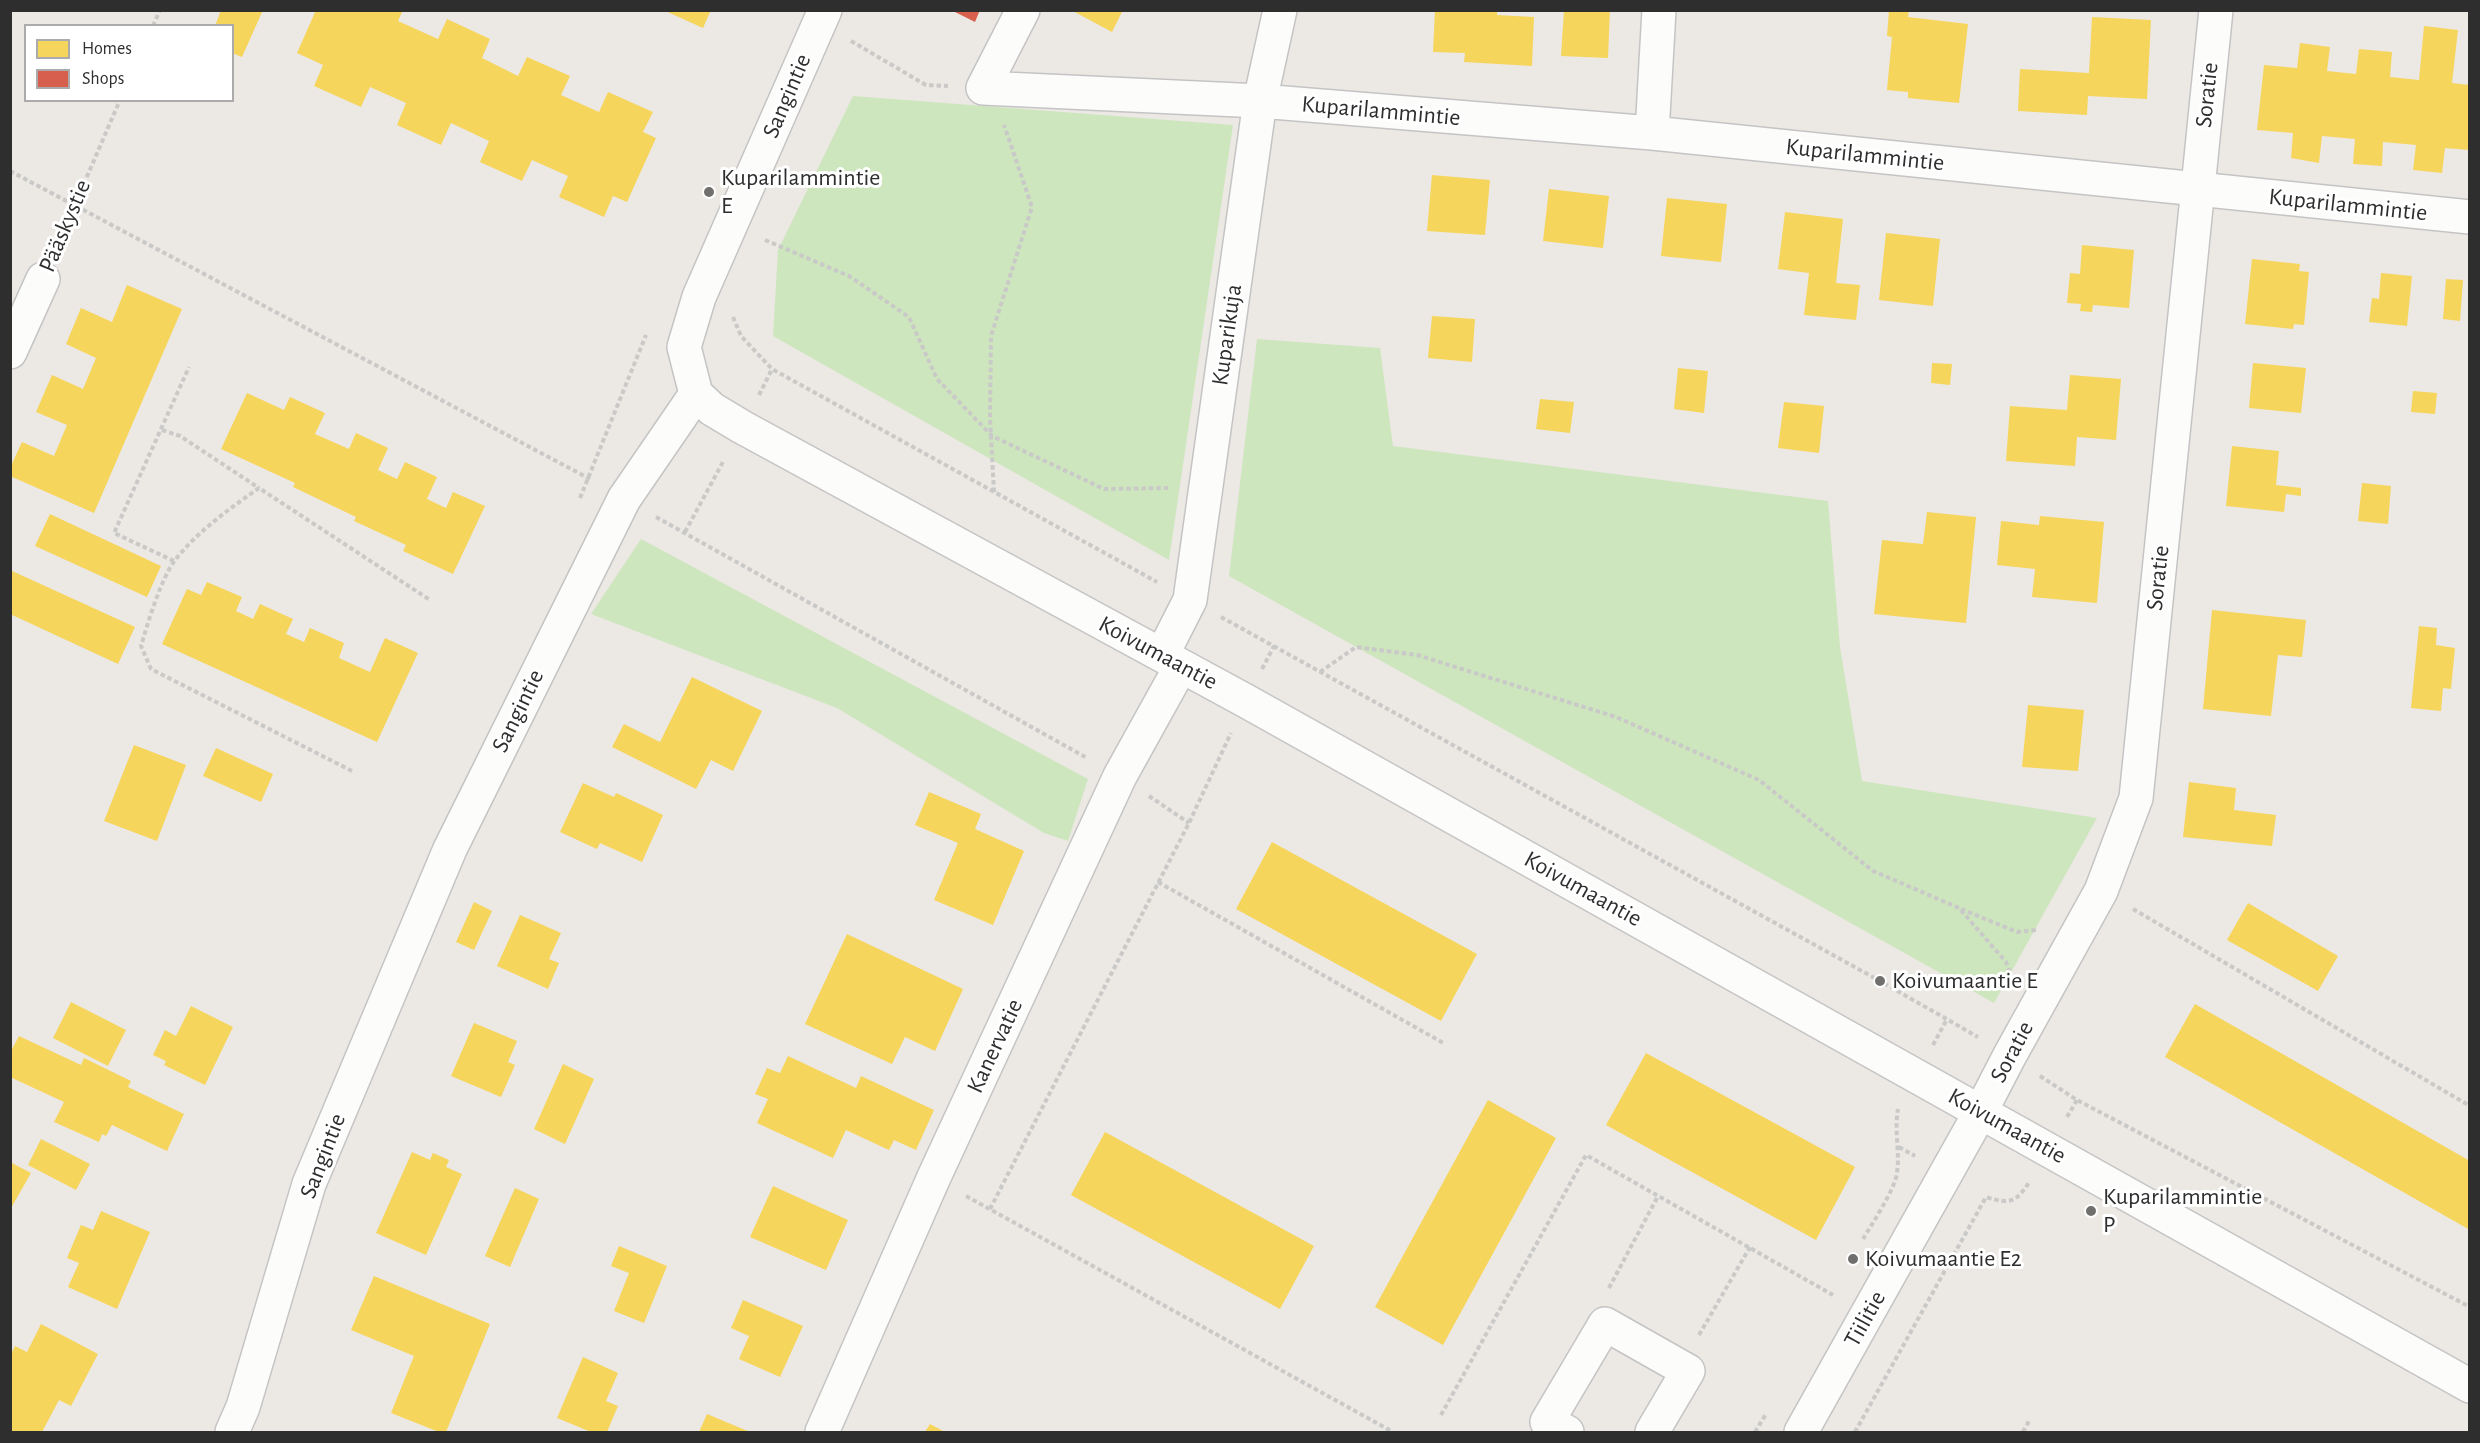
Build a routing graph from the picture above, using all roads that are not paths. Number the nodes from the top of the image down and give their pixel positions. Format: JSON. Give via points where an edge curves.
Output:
{"nodes":[{"id":1,"x":825,"y":10,"type":"edge"},
{"id":2,"x":1023,"y":10,"type":"edge"},
{"id":3,"x":1280,"y":10,"type":"edge"},
{"id":4,"x":1659,"y":10,"type":"edge"},
{"id":5,"x":2216,"y":10,"type":"edge"},
{"id":6,"x":1260,"y":101,"type":"junction"},
{"id":7,"x":1652,"y":133,"type":"junction"},
{"id":8,"x":2196,"y":189,"type":"junction"},
{"id":9,"x":2469,"y":217,"type":"edge"},
{"id":10,"x":43,"y":279,"type":"road end"},
{"id":11,"x":10,"y":352,"type":"edge"},
{"id":12,"x":696,"y":394,"type":"junction"},
{"id":13,"x":1172,"y":661,"type":"junction"},
{"id":14,"x":1981,"y":1111,"type":"junction"},
{"id":15,"x":2469,"y":1386,"type":"edge"},
{"id":16,"x":232,"y":1432,"type":"edge"},
{"id":17,"x":822,"y":1432,"type":"edge"},
{"id":18,"x":1567,"y":1432,"type":"edge"},
{"id":19,"x":1652,"y":1432,"type":"edge"},
{"id":20,"x":1801,"y":1432,"type":"edge"}],
"edges":[{"from":1,"to":12,"type":"street","name":"Sangintie","via":[[699,297],[684,347]]},
{"from":2,"to":6,"type":"street","name":"Kuparilammintie","via":[[991,88]]},
{"from":3,"to":6,"type":"street","name":"Kuparikuja"},
{"from":4,"to":7,"type":"street"},
{"from":5,"to":8,"type":"street","name":"Soratie"},
{"from":6,"to":7,"type":"street","name":"Kuparilammintie"},
{"from":6,"to":13,"type":"street","name":"Kuparikuja","via":[[1190,600]]},
{"from":7,"to":8,"type":"street","name":"Kuparilammintie"},
{"from":8,"to":9,"type":"street","name":"Kuparilammintie"},
{"from":8,"to":14,"type":"street","name":"Soratie","via":[[2136,798],[2101,891]]},
{"from":10,"to":11,"type":"street","name":"Pääskystie"},
{"from":12,"to":13,"type":"street","name":"Koivumaantie","via":[[742,427]]},
{"from":12,"to":16,"type":"street","name":"Sangintie","via":[[624,499],[450,849],[309,1184],[243,1407]]},
{"from":13,"to":14,"type":"street","name":"Koivumaantie"},
{"from":13,"to":17,"type":"street","name":"Kanervatie","via":[[934,1178]]},
{"from":14,"to":15,"type":"street","name":"Koivumaantie"},
{"from":14,"to":20,"type":"street","name":"Tiilitie"},
{"from":18,"to":19,"type":"street","via":[[1547,1422],[1605,1324],[1688,1371]]}]}
